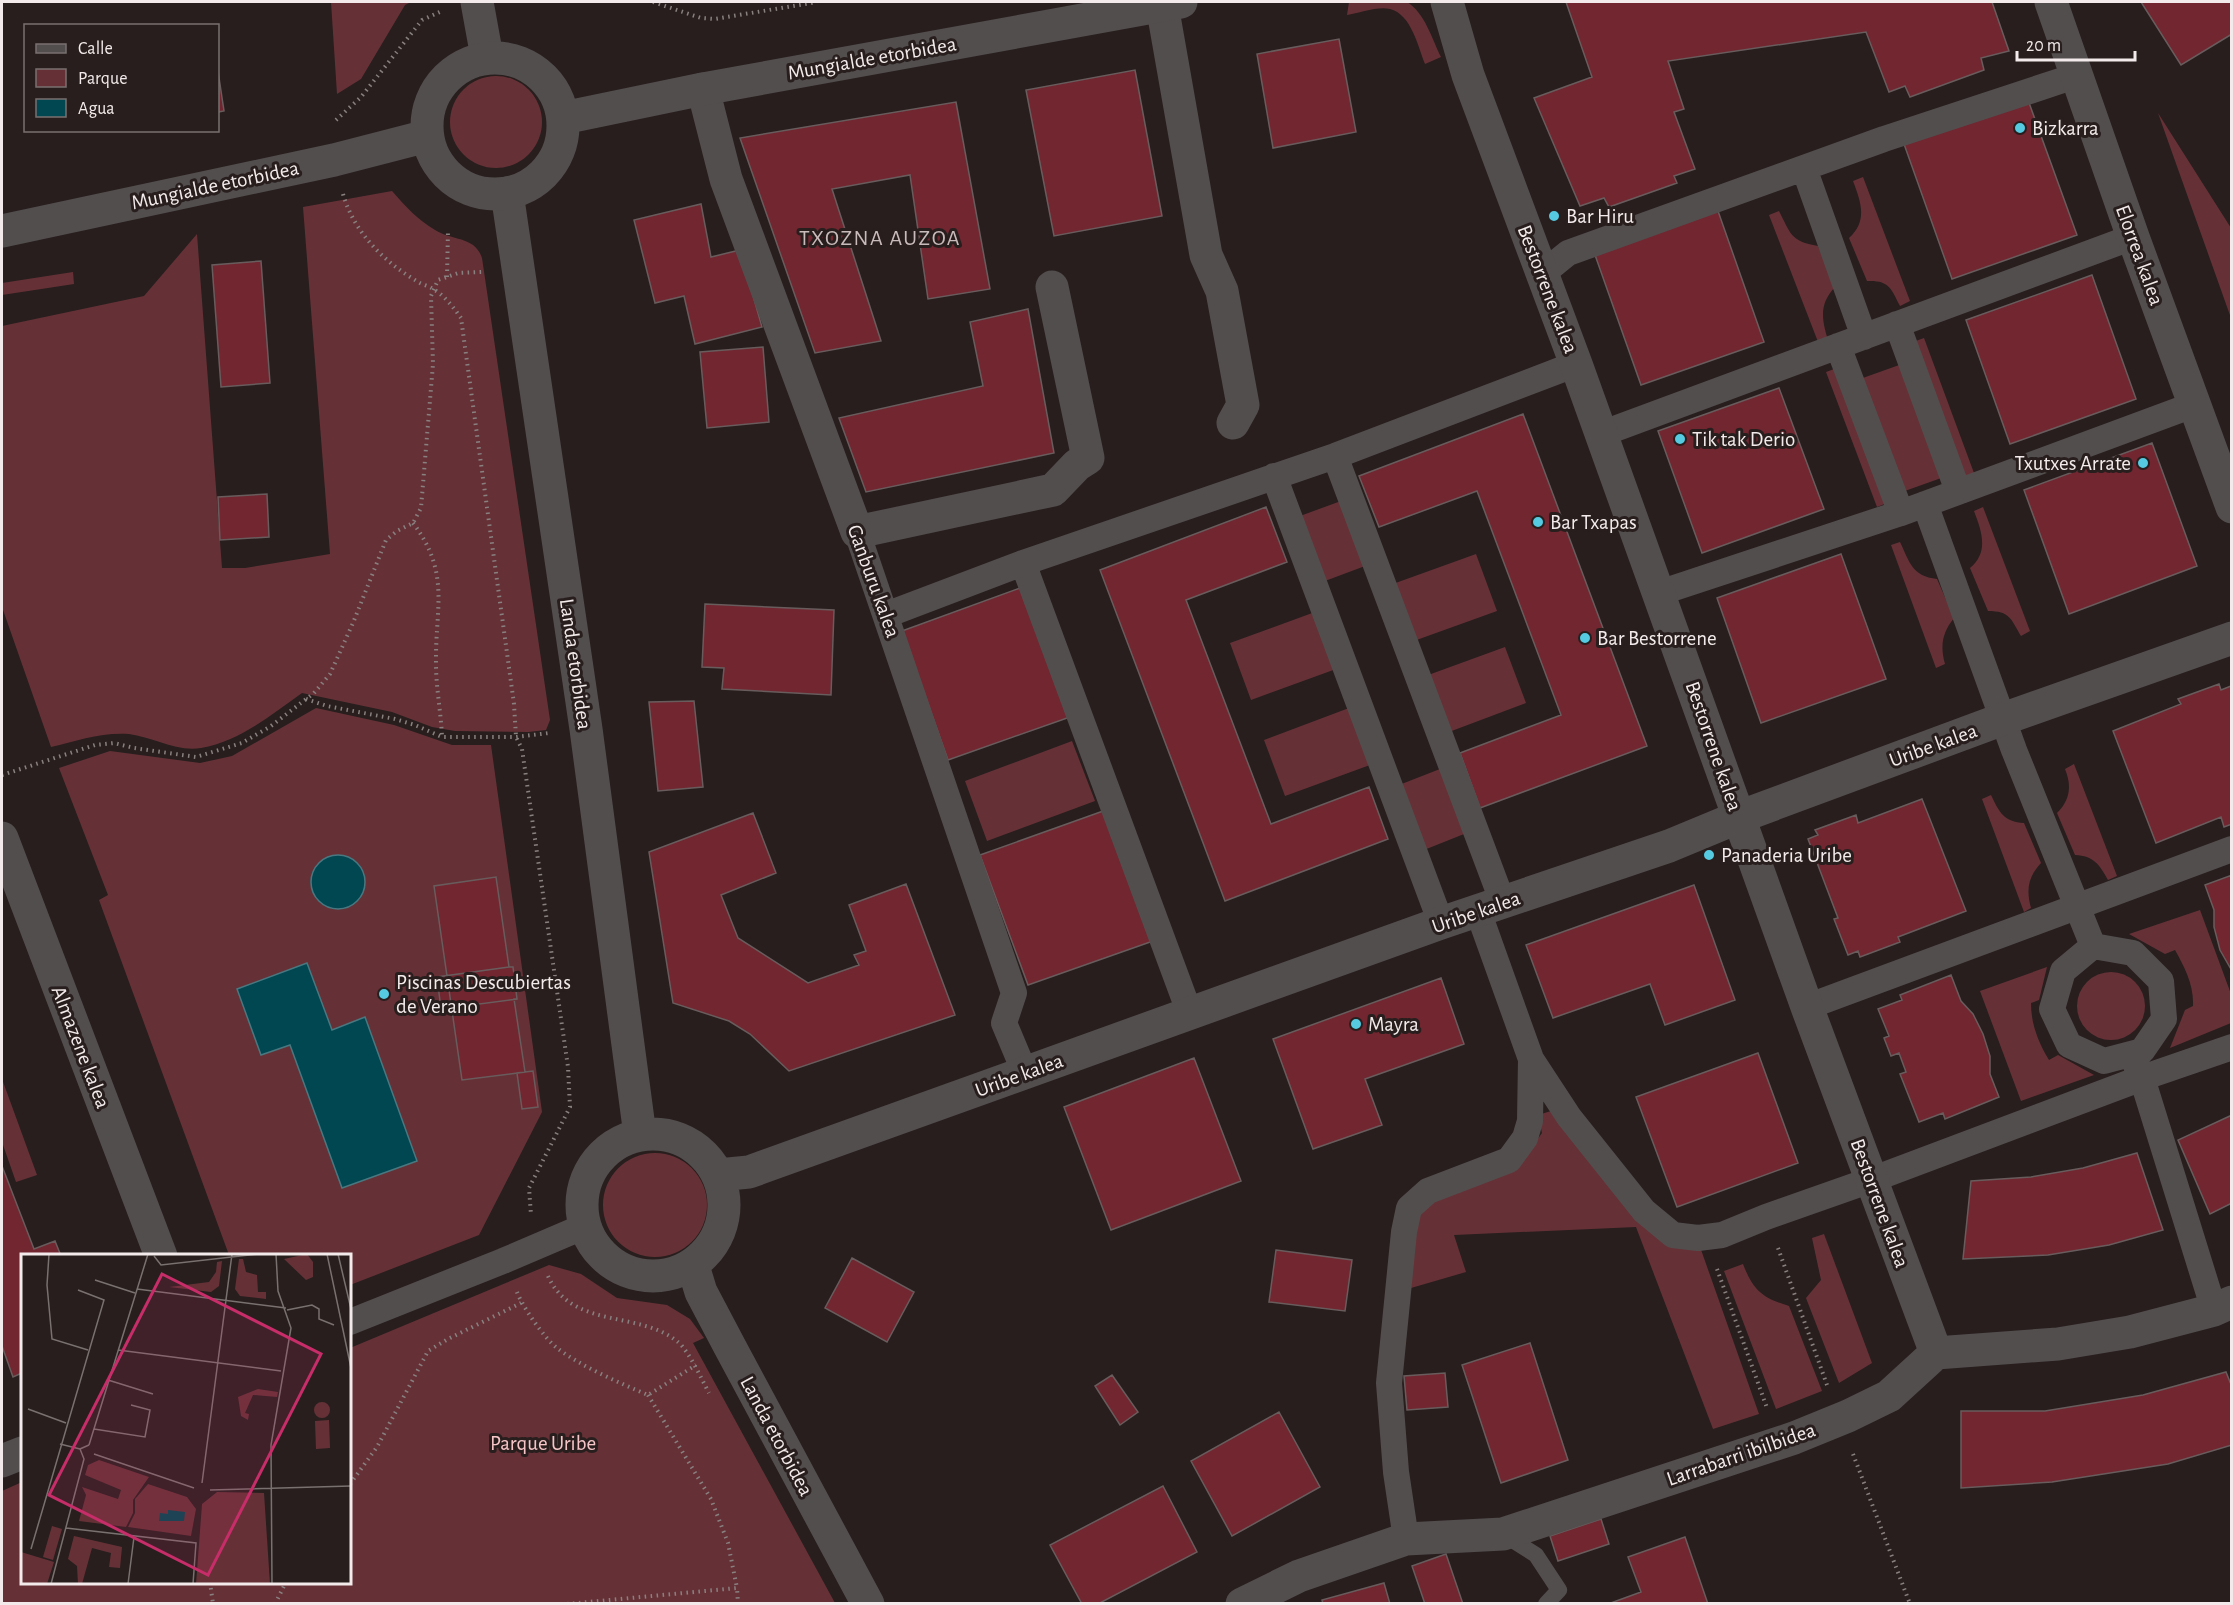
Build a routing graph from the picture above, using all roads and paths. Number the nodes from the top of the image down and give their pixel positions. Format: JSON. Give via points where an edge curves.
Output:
{"nodes":[{"id":1,"x":477,"y":2,"type":"edge"},
{"id":2,"x":653,"y":2,"type":"edge"},
{"id":3,"x":817,"y":2,"type":"edge"},
{"id":4,"x":1447,"y":2,"type":"edge"},
{"id":5,"x":2051,"y":2,"type":"edge"},
{"id":6,"x":1172,"y":3,"type":"edge"},
{"id":7,"x":443,"y":11,"type":"dead end"},
{"id":8,"x":487,"y":57,"type":"junction"},
{"id":9,"x":2060,"y":81,"type":"dead end"},
{"id":10,"x":703,"y":89,"type":"junction"},
{"id":11,"x":563,"y":118,"type":"junction"},
{"id":12,"x":427,"y":135,"type":"junction"},
{"id":13,"x":334,"y":160,"type":"junction"},
{"id":14,"x":1804,"y":168,"type":"junction"},
{"id":15,"x":507,"y":193,"type":"junction"},
{"id":16,"x":448,"y":230,"type":"dead end"},
{"id":17,"x":2,"y":231,"type":"edge"},
{"id":18,"x":2133,"y":237,"type":"junction"},
{"id":19,"x":518,"y":267,"type":"junction"},
{"id":20,"x":1541,"y":275,"type":"junction"},
{"id":21,"x":447,"y":277,"type":"junction"},
{"id":22,"x":1052,"y":287,"type":"dead end"},
{"id":23,"x":434,"y":289,"type":"junction"},
{"id":24,"x":1898,"y":324,"type":"junction"},
{"id":25,"x":1864,"y":337,"type":"junction"},
{"id":26,"x":1838,"y":346,"type":"junction"},
{"id":27,"x":1576,"y":364,"type":"junction"},
{"id":28,"x":2193,"y":405,"type":"junction"},
{"id":29,"x":1233,"y":423,"type":"dead end"},
{"id":30,"x":1601,"y":434,"type":"junction"},
{"id":31,"x":1335,"y":456,"type":"junction"},
{"id":32,"x":1274,"y":476,"type":"junction"},
{"id":33,"x":1958,"y":491,"type":"junction"},
{"id":34,"x":1925,"y":504,"type":"junction"},
{"id":35,"x":2232,"y":507,"type":"edge"},
{"id":36,"x":1901,"y":513,"type":"junction"},
{"id":37,"x":413,"y":523,"type":"junction"},
{"id":38,"x":857,"y":532,"type":"junction"},
{"id":39,"x":1023,"y":563,"type":"junction"},
{"id":40,"x":1659,"y":593,"type":"junction"},
{"id":41,"x":886,"y":615,"type":"junction"},
{"id":42,"x":2232,"y":638,"type":"edge"},
{"id":43,"x":306,"y":699,"type":"junction"},
{"id":44,"x":2003,"y":719,"type":"junction"},
{"id":45,"x":586,"y":729,"type":"junction"},
{"id":46,"x":442,"y":737,"type":"junction"},
{"id":47,"x":516,"y":737,"type":"junction"},
{"id":48,"x":2,"y":775,"type":"edge"},
{"id":49,"x":1739,"y":817,"type":"junction"},
{"id":50,"x":3,"y":846,"type":"edge"},
{"id":51,"x":2232,"y":849,"type":"edge"},
{"id":52,"x":1490,"y":907,"type":"junction"},
{"id":53,"x":2077,"y":907,"type":"junction"},
{"id":54,"x":1441,"y":923,"type":"junction"},
{"id":55,"x":2093,"y":946,"type":"junction"},
{"id":56,"x":1807,"y":1007,"type":"junction"},
{"id":57,"x":1190,"y":1014,"type":"junction"},
{"id":58,"x":2232,"y":1047,"type":"edge"},
{"id":59,"x":2131,"y":1054,"type":"junction"},
{"id":60,"x":1531,"y":1059,"type":"junction"},
{"id":61,"x":1025,"y":1073,"type":"junction"},
{"id":62,"x":2142,"y":1078,"type":"junction"},
{"id":63,"x":640,"y":1135,"type":"junction"},
{"id":64,"x":718,"y":1175,"type":"junction"},
{"id":65,"x":1872,"y":1180,"type":"junction"},
{"id":66,"x":585,"y":1226,"type":"junction"},
{"id":67,"x":1706,"y":1237,"type":"junction"},
{"id":68,"x":535,"y":1247,"type":"junction"},
{"id":69,"x":160,"y":1254,"type":"edge"},
{"id":70,"x":503,"y":1261,"type":"junction"},
{"id":71,"x":693,"y":1266,"type":"junction"},
{"id":72,"x":521,"y":1303,"type":"junction"},
{"id":73,"x":2223,"y":1306,"type":"edge"},
{"id":74,"x":351,"y":1322,"type":"edge"},
{"id":75,"x":730,"y":1347,"type":"junction"},
{"id":76,"x":1936,"y":1353,"type":"junction"},
{"id":77,"x":694,"y":1366,"type":"junction"},
{"id":78,"x":648,"y":1395,"type":"junction"},
{"id":79,"x":712,"y":1398,"type":"dead end"},
{"id":80,"x":1780,"y":1442,"type":"junction"},
{"id":81,"x":21,"y":1453,"type":"edge"},
{"id":82,"x":2,"y":1461,"type":"edge"},
{"id":83,"x":351,"y":1483,"type":"edge"},
{"id":84,"x":1503,"y":1534,"type":"junction"},
{"id":85,"x":1406,"y":1539,"type":"junction"},
{"id":86,"x":210,"y":1584,"type":"edge"},
{"id":87,"x":285,"y":1584,"type":"edge"},
{"id":88,"x":737,"y":1588,"type":"junction"},
{"id":89,"x":213,"y":1604,"type":"edge"},
{"id":90,"x":275,"y":1604,"type":"edge"},
{"id":91,"x":567,"y":1604,"type":"edge"},
{"id":92,"x":738,"y":1604,"type":"edge"},
{"id":93,"x":868,"y":1604,"type":"edge"},
{"id":94,"x":1242,"y":1604,"type":"edge"},
{"id":95,"x":1546,"y":1604,"type":"edge"}],
"edges":[{"from":1,"to":8,"type":"street"},
{"from":2,"to":3,"type":"path","via":[[715,19]]},
{"from":4,"to":20,"type":"street","name":"Bestorrene kalea","via":[[1468,75]]},
{"from":5,"to":18,"type":"street","name":"Elorrea kalea"},
{"from":6,"to":10,"type":"street","name":"Mungialde etorbidea"},
{"from":6,"to":29,"type":"street","via":[[1206,255],[1222,291],[1243,405]]},
{"from":7,"to":13,"type":"path","via":[[422,20],[361,97],[327,129]]},
{"from":8,"to":11,"type":"street","via":[[508,58],[529,66],[546,79]]},
{"from":8,"to":12,"type":"street","via":[[466,63],[434,93],[427,114]]},
{"from":9,"to":14,"type":"street"},
{"from":10,"to":11,"type":"street","name":"Mungialde etorbidea"},
{"from":10,"to":38,"type":"street","name":"Ganburu kalea","via":[[726,179]]},
{"from":11,"to":15,"type":"street","via":[[556,158],[527,187]]},
{"from":12,"to":13,"type":"street","name":"Mungialde etorbidea"},
{"from":12,"to":15,"type":"street","via":[[434,157],[447,174],[465,187]]},
{"from":13,"to":17,"type":"street","name":"Mungialde etorbidea"},
{"from":13,"to":23,"type":"path","via":[[355,224],[376,249],[420,283]]},
{"from":14,"to":20,"type":"street","via":[[1568,253]]},
{"from":14,"to":25,"type":"street"},
{"from":15,"to":19,"type":"street","name":"Landa etorbidea"},
{"from":16,"to":21,"type":"path"},
{"from":18,"to":24,"type":"street"},
{"from":18,"to":28,"type":"street","name":"Elorrea kalea"},
{"from":19,"to":21,"type":"path"},
{"from":19,"to":45,"type":"street","name":"Landa etorbidea"},
{"from":20,"to":27,"type":"street","name":"Bestorrene kalea"},
{"from":21,"to":23,"type":"path","via":[[438,280]]},
{"from":22,"to":38,"type":"street","via":[[1088,458],[1053,490]]},
{"from":23,"to":37,"type":"path","via":[[433,364],[421,508]]},
{"from":23,"to":47,"type":"path","via":[[461,318]]},
{"from":24,"to":25,"type":"street"},
{"from":24,"to":33,"type":"street"},
{"from":25,"to":26,"type":"street"},
{"from":26,"to":30,"type":"street"},
{"from":26,"to":36,"type":"street"},
{"from":27,"to":30,"type":"street","name":"Bestorrene kalea"},
{"from":27,"to":31,"type":"street"},
{"from":28,"to":33,"type":"street"},
{"from":28,"to":35,"type":"street","name":"Elorrea kalea"},
{"from":30,"to":40,"type":"street","name":"Bestorrene kalea"},
{"from":31,"to":32,"type":"street"},
{"from":31,"to":52,"type":"street"},
{"from":32,"to":39,"type":"street"},
{"from":32,"to":54,"type":"street"},
{"from":33,"to":34,"type":"street"},
{"from":34,"to":36,"type":"street"},
{"from":34,"to":44,"type":"street"},
{"from":36,"to":40,"type":"street"},
{"from":37,"to":43,"type":"path","via":[[386,540],[330,674]]},
{"from":37,"to":46,"type":"path","via":[[434,559],[439,596],[436,664]]},
{"from":38,"to":41,"type":"street","name":"Ganburu kalea"},
{"from":39,"to":41,"type":"street"},
{"from":39,"to":57,"type":"street"},
{"from":40,"to":49,"type":"street","name":"Bestorrene kalea"},
{"from":41,"to":61,"type":"street","name":"Ganburu kalea","via":[[1014,993],[1004,1023]]},
{"from":42,"to":44,"type":"street","name":"Uribe kalea"},
{"from":43,"to":46,"type":"path","via":[[394,719]]},
{"from":43,"to":48,"type":"path","via":[[242,743],[196,757],[114,743],[95,745]]},
{"from":44,"to":49,"type":"street","name":"Uribe kalea"},
{"from":44,"to":53,"type":"street"},
{"from":45,"to":47,"type":"path"},
{"from":45,"to":63,"type":"street","name":"Landa etorbidea"},
{"from":46,"to":47,"type":"path"},
{"from":47,"to":68,"type":"path","via":[[522,749],[568,1067],[570,1107],[529,1188]]},
{"from":49,"to":52,"type":"street","name":"Uribe kalea","via":[[1669,846]]},
{"from":49,"to":56,"type":"street","name":"Bestorrene kalea"},
{"from":50,"to":69,"type":"street","name":"Almazene kalea"},
{"from":51,"to":53,"type":"street"},
{"from":52,"to":54,"type":"street","name":"Uribe kalea"},
{"from":52,"to":60,"type":"street"},
{"from":53,"to":55,"type":"street"},
{"from":53,"to":56,"type":"street"},
{"from":54,"to":57,"type":"street","name":"Uribe kalea"},
{"from":55,"to":59,"type":"street","via":[[2133,953],[2161,981],[2164,1019],[2142,1051]]},
{"from":55,"to":59,"type":"street","via":[[2063,971],[2052,1009],[2069,1045],[2104,1061]]},
{"from":56,"to":65,"type":"street","name":"Bestorrene kalea"},
{"from":57,"to":61,"type":"street","name":"Uribe kalea"},
{"from":58,"to":62,"type":"street"},
{"from":59,"to":62,"type":"street"},
{"from":60,"to":67,"type":"street","via":[[1569,1117],[1644,1211],[1673,1235]]},
{"from":60,"to":85,"type":"street","via":[[1530,1121],[1526,1138],[1509,1160],[1428,1191],[1409,1208],[1389,1383]]},
{"from":61,"to":64,"type":"street","name":"Uribe kalea","via":[[749,1172]]},
{"from":62,"to":65,"type":"street"},
{"from":62,"to":73,"type":"street"},
{"from":63,"to":64,"type":"street","via":[[663,1134],[686,1142],[705,1156]]},
{"from":63,"to":66,"type":"street","via":[[621,1141],[592,1168],[584,1186]]},
{"from":64,"to":71,"type":"street","via":[[725,1195],[722,1225],[708,1252]]},
{"from":65,"to":67,"type":"street","via":[[1722,1235]]},
{"from":65,"to":76,"type":"street","name":"Bestorrene kalea"},
{"from":66,"to":68,"type":"street"},
{"from":66,"to":71,"type":"street","via":[[594,1246],[609,1262],[629,1273],[673,1275]]},
{"from":67,"to":80,"type":"path"},
{"from":68,"to":70,"type":"street"},
{"from":68,"to":77,"type":"path","via":[[550,1282],[572,1305],[607,1318],[646,1325],[679,1343]]},
{"from":70,"to":72,"type":"path"},
{"from":70,"to":74,"type":"street"},
{"from":71,"to":75,"type":"street","name":"Landa etorbidea","via":[[701,1292]]},
{"from":72,"to":78,"type":"path","via":[[556,1348]]},
{"from":72,"to":83,"type":"path","via":[[428,1352],[377,1447]]},
{"from":73,"to":76,"type":"street","via":[[2130,1332],[2058,1344]]},
{"from":75,"to":77,"type":"path"},
{"from":75,"to":93,"type":"street","name":"Landa etorbidea"},
{"from":76,"to":80,"type":"street","name":"Larrabarri ibilbidea","via":[[1889,1396]]},
{"from":77,"to":78,"type":"path"},
{"from":77,"to":79,"type":"path"},
{"from":78,"to":88,"type":"path","via":[[711,1499],[728,1543]]},
{"from":80,"to":84,"type":"street","name":"Larrabarri ibilbidea"},
{"from":81,"to":82,"type":"street"},
{"from":84,"to":85,"type":"street","name":"Larrabarri ibilbidea"},
{"from":84,"to":95,"type":"lane","via":[[1536,1556],[1558,1590]]},
{"from":85,"to":94,"type":"street","name":"Larrabarri ibilbidea","via":[[1299,1576]]},
{"from":86,"to":89,"type":"path"},
{"from":87,"to":90,"type":"path"},
{"from":88,"to":91,"type":"path"},
{"from":88,"to":92,"type":"path"}]}
